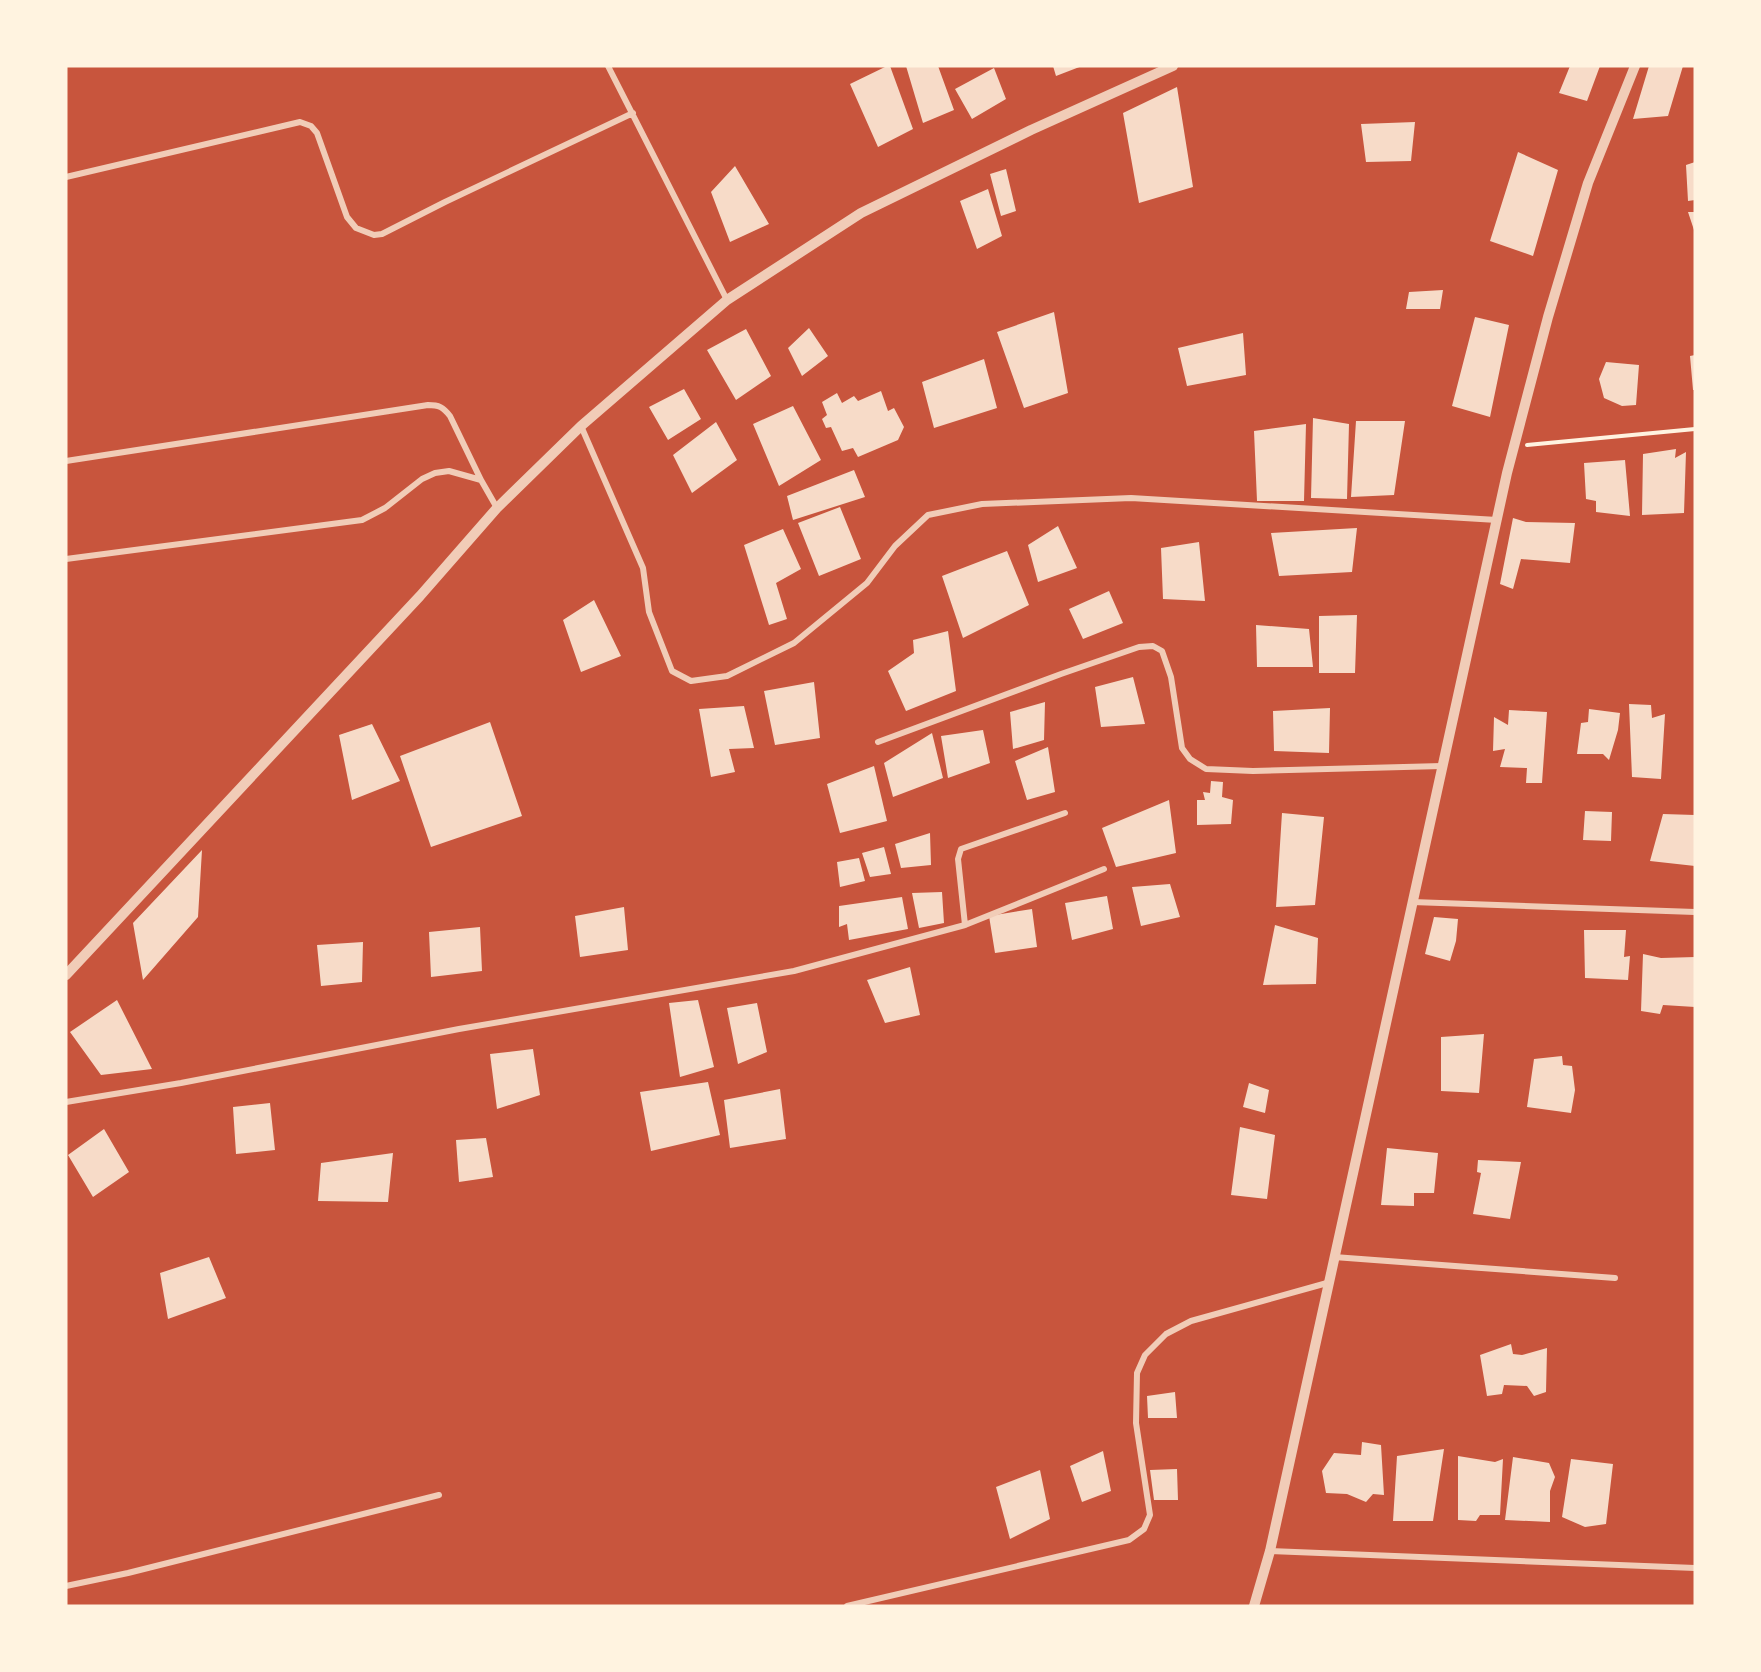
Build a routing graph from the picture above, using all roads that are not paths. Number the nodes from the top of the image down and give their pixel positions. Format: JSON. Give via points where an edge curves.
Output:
{"nodes":[{"id":1,"x":608,"y":66,"type":"edge"},
{"id":2,"x":1173,"y":66,"type":"edge"},
{"id":3,"x":1635,"y":66,"type":"edge"},
{"id":4,"x":633,"y":113,"type":"junction"},
{"id":5,"x":66,"y":177,"type":"edge"},
{"id":6,"x":727,"y":300,"type":"junction"},
{"id":7,"x":581,"y":426,"type":"junction"},
{"id":8,"x":66,"y":461,"type":"edge"},
{"id":9,"x":481,"y":480,"type":"junction"},
{"id":10,"x":497,"y":508,"type":"junction"},
{"id":11,"x":1497,"y":520,"type":"junction"},
{"id":12,"x":66,"y":559,"type":"edge"},
{"id":13,"x":878,"y":742,"type":"dead end"},
{"id":14,"x":1442,"y":766,"type":"junction"},
{"id":15,"x":1065,"y":813,"type":"dead end"},
{"id":16,"x":1104,"y":869,"type":"dead end"},
{"id":17,"x":1412,"y":902,"type":"junction"},
{"id":18,"x":1695,"y":912,"type":"edge"},
{"id":19,"x":965,"y":926,"type":"junction"},
{"id":20,"x":66,"y":975,"type":"edge"},
{"id":21,"x":66,"y":1102,"type":"edge"},
{"id":22,"x":1333,"y":1257,"type":"junction"},
{"id":23,"x":1615,"y":1278,"type":"dead end"},
{"id":24,"x":1328,"y":1283,"type":"junction"},
{"id":25,"x":439,"y":1495,"type":"dead end"},
{"id":26,"x":1270,"y":1551,"type":"junction"},
{"id":27,"x":1695,"y":1568,"type":"edge"},
{"id":28,"x":66,"y":1586,"type":"edge"},
{"id":29,"x":847,"y":1606,"type":"edge"},
{"id":30,"x":1254,"y":1606,"type":"edge"}],
"edges":[{"from":1,"to":4,"type":"street"},
{"from":2,"to":6,"type":"street","via":[[861,213]]},
{"from":3,"to":11,"type":"street","via":[[1588,183],[1548,317]]},
{"from":4,"to":5,"type":"street","via":[[375,235],[356,228],[347,218],[316,133],[300,122]]},
{"from":4,"to":6,"type":"street"},
{"from":6,"to":7,"type":"street"},
{"from":7,"to":10,"type":"street"},
{"from":7,"to":11,"type":"street","via":[[643,568],[649,612],[672,671],[691,681],[727,676],[794,643],[867,583],[895,546],[928,515],[982,504],[1131,498]]},
{"from":8,"to":9,"type":"street","via":[[437,405],[450,416]]},
{"from":9,"to":10,"type":"street"},
{"from":9,"to":12,"type":"street","via":[[449,471],[435,473],[362,520]]},
{"from":10,"to":20,"type":"street","via":[[420,596]]},
{"from":11,"to":14,"type":"street"},
{"from":13,"to":14,"type":"street","via":[[1061,674],[1139,647],[1153,646],[1162,651],[1171,677],[1182,748],[1190,759],[1206,769]]},
{"from":14,"to":17,"type":"street"},
{"from":15,"to":19,"type":"street","via":[[961,849],[958,859]]},
{"from":16,"to":19,"type":"street"},
{"from":17,"to":18,"type":"street"},
{"from":17,"to":22,"type":"street"},
{"from":19,"to":21,"type":"street","via":[[794,971]]},
{"from":22,"to":23,"type":"street"},
{"from":22,"to":24,"type":"street"},
{"from":24,"to":26,"type":"street"},
{"from":24,"to":29,"type":"street","via":[[1191,1321],[1166,1334],[1145,1355],[1137,1373],[1136,1423],[1150,1515],[1144,1529],[1129,1540]]},
{"from":25,"to":28,"type":"street"},
{"from":26,"to":27,"type":"street"},
{"from":26,"to":30,"type":"street"}]}
